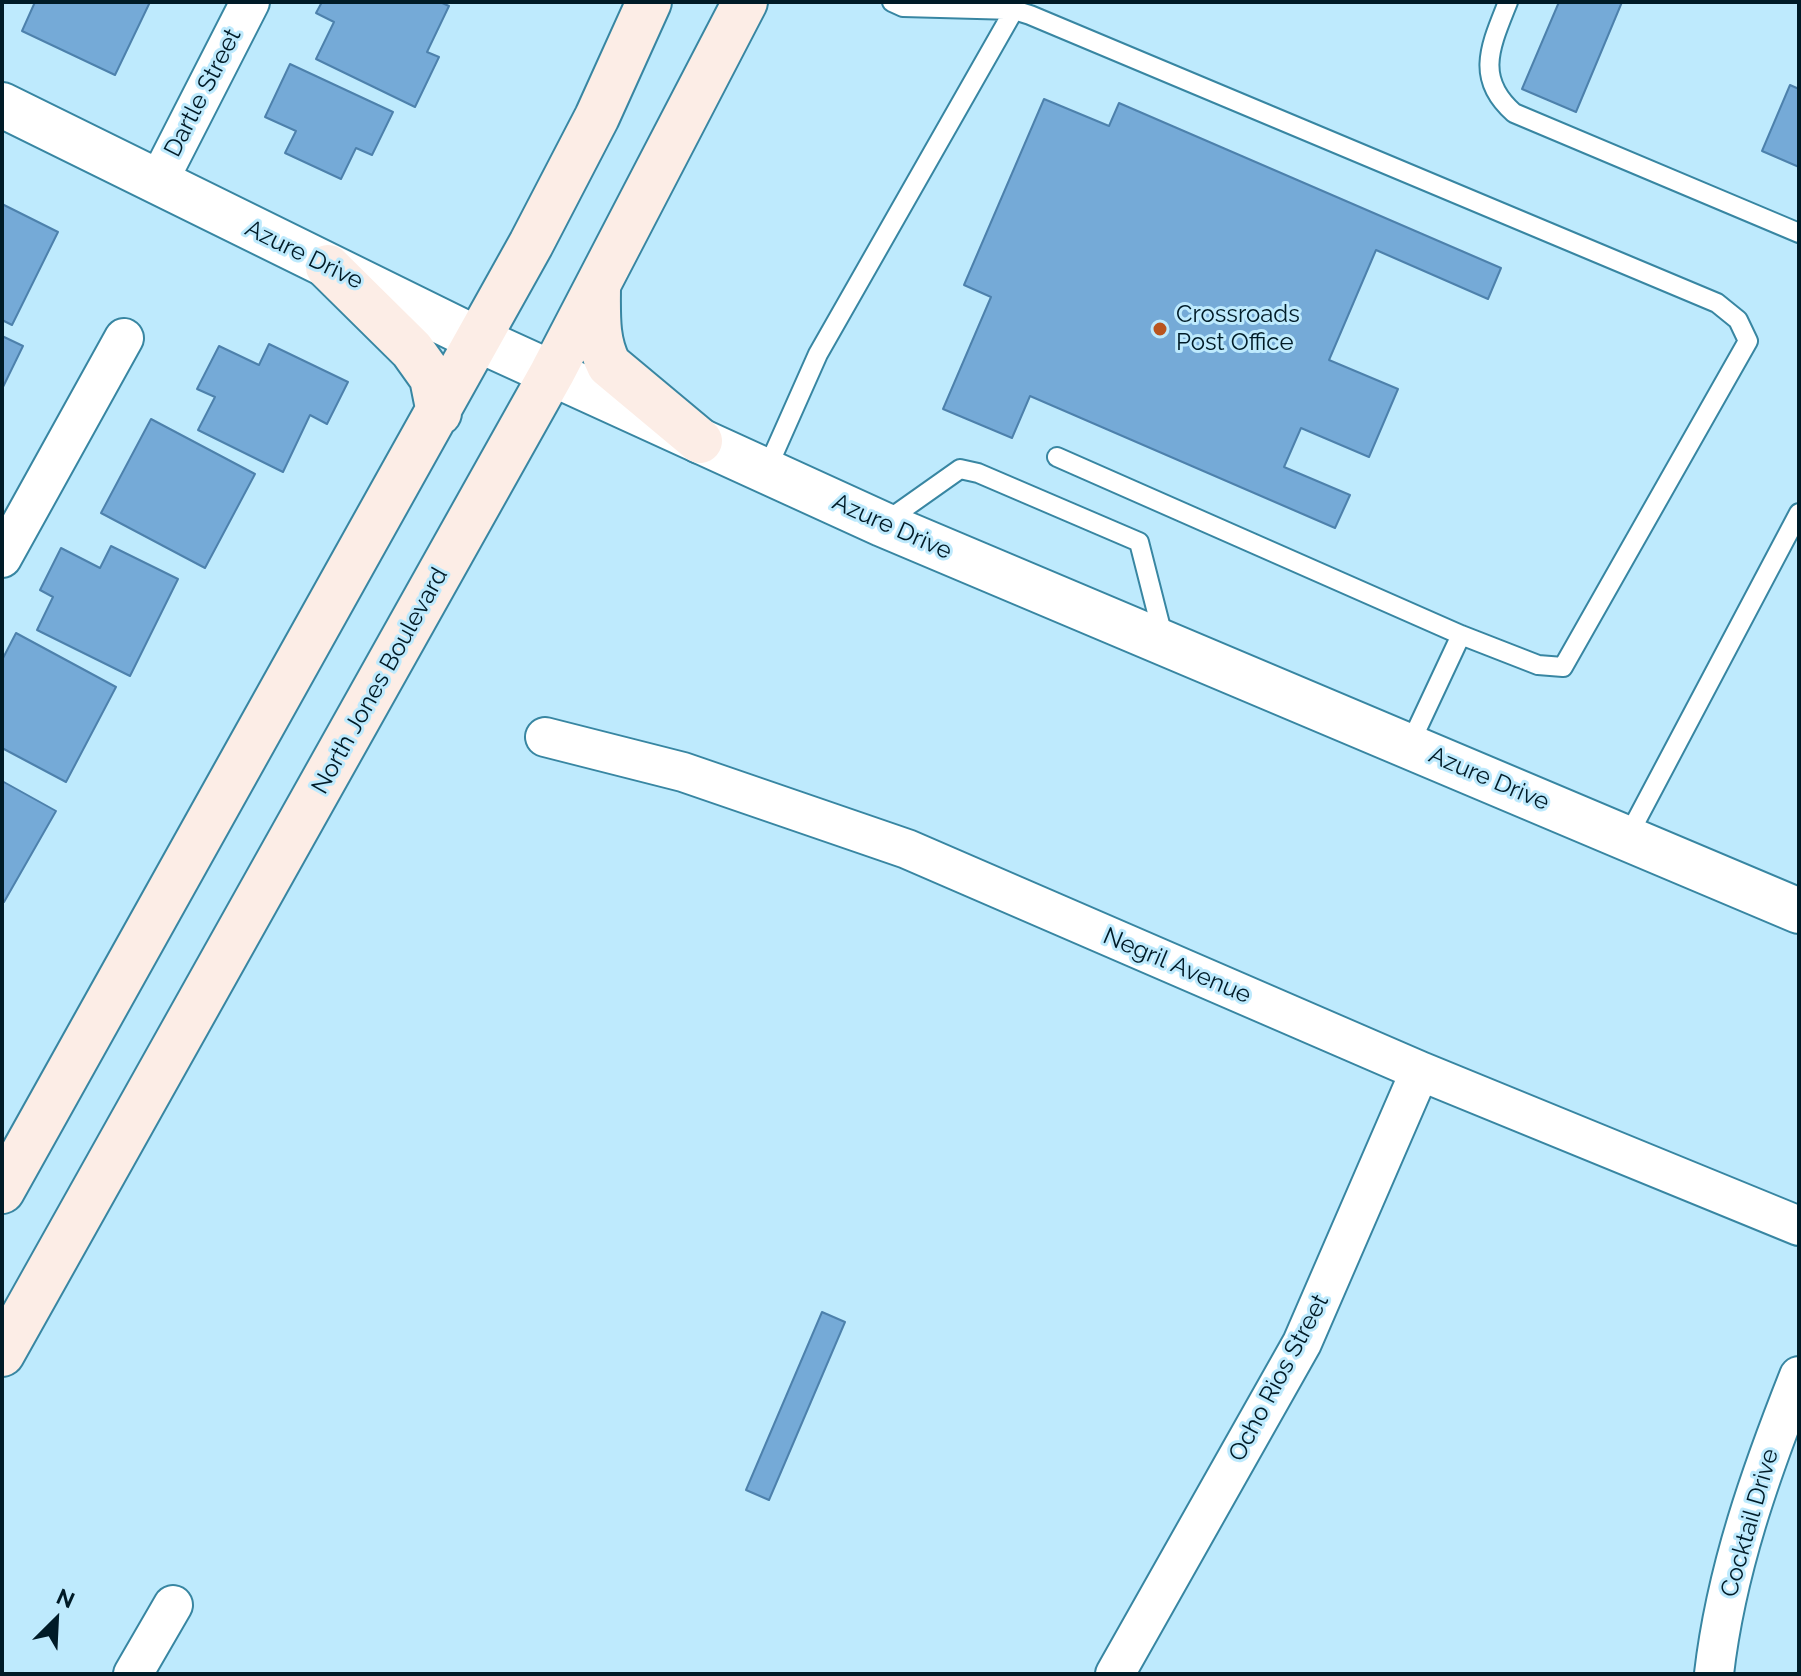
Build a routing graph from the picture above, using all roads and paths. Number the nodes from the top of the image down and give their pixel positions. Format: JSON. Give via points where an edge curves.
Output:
{"nodes":[{"id":1,"x":250,"y":2,"type":"edge"},
{"id":2,"x":649,"y":2,"type":"edge"},
{"id":3,"x":745,"y":2,"type":"edge"},
{"id":4,"x":892,"y":2,"type":"edge"},
{"id":5,"x":1508,"y":2,"type":"edge"},
{"id":6,"x":1014,"y":10,"type":"junction"},
{"id":7,"x":2,"y":105,"type":"edge"},
{"id":8,"x":157,"y":184,"type":"junction"},
{"id":9,"x":1799,"y":233,"type":"edge"},
{"id":10,"x":328,"y":267,"type":"junction"},
{"id":11,"x":598,"y":283,"type":"junction"},
{"id":12,"x":124,"y":338,"type":"dead end"},
{"id":13,"x":479,"y":340,"type":"junction"},
{"id":14,"x":552,"y":373,"type":"junction"},
{"id":15,"x":439,"y":413,"type":"junction"},
{"id":16,"x":700,"y":441,"type":"junction"},
{"id":17,"x":1057,"y":457,"type":"dead end"},
{"id":18,"x":766,"y":471,"type":"junction"},
{"id":19,"x":1799,"y":513,"type":"edge"},
{"id":20,"x":882,"y":524,"type":"junction"},
{"id":21,"x":2,"y":558,"type":"edge"},
{"id":22,"x":1461,"y":635,"type":"junction"},
{"id":23,"x":1164,"y":643,"type":"junction"},
{"id":24,"x":545,"y":737,"type":"dead end"},
{"id":25,"x":1409,"y":746,"type":"junction"},
{"id":26,"x":1627,"y":838,"type":"junction"},
{"id":27,"x":1799,"y":911,"type":"edge"},
{"id":28,"x":1420,"y":1071,"type":"junction"},
{"id":29,"x":2,"y":1191,"type":"edge"},
{"id":30,"x":1799,"y":1226,"type":"edge"},
{"id":31,"x":2,"y":1354,"type":"edge"},
{"id":32,"x":1799,"y":1376,"type":"edge"},
{"id":33,"x":173,"y":1605,"type":"dead end"},
{"id":34,"x":133,"y":1674,"type":"edge"},
{"id":35,"x":1115,"y":1674,"type":"edge"},
{"id":36,"x":1714,"y":1674,"type":"edge"}],
"edges":[{"from":1,"to":8,"type":"street","name":"Dartle Street"},
{"from":2,"to":13,"type":"main road","via":[[597,117]]},
{"from":3,"to":11,"type":"main road","name":"North Jones Boulevard"},
{"from":4,"to":6,"type":"lane","via":[[903,7]]},
{"from":5,"to":9,"type":"lane","via":[[1489,57],[1496,97],[1514,113]]},
{"from":6,"to":18,"type":"lane","via":[[818,354]]},
{"from":6,"to":22,"type":"lane","via":[[1717,303],[1738,320],[1748,341],[1563,667],[1538,665]]},
{"from":7,"to":8,"type":"street","name":"Azure Drive"},
{"from":8,"to":10,"type":"street","name":"Azure Drive"},
{"from":10,"to":13,"type":"street","name":"Azure Drive"},
{"from":10,"to":15,"type":"main road","via":[[412,350],[432,378]]},
{"from":11,"to":14,"type":"main road","name":"North Jones Boulevard"},
{"from":11,"to":16,"type":"main road","via":[[601,350],[609,365]]},
{"from":12,"to":21,"type":"street"},
{"from":13,"to":14,"type":"street","name":"Azure Drive"},
{"from":13,"to":15,"type":"main road"},
{"from":14,"to":16,"type":"street","name":"Azure Drive"},
{"from":14,"to":31,"type":"main road","name":"North Jones Boulevard"},
{"from":15,"to":29,"type":"main road"},
{"from":16,"to":18,"type":"street","name":"Azure Drive"},
{"from":17,"to":22,"type":"lane"},
{"from":18,"to":20,"type":"street","name":"Azure Drive"},
{"from":19,"to":26,"type":"lane"},
{"from":20,"to":23,"type":"street","name":"Azure Drive"},
{"from":20,"to":23,"type":"lane","via":[[960,469],[978,473],[1139,542]]},
{"from":22,"to":25,"type":"lane"},
{"from":23,"to":25,"type":"street","name":"Azure Drive"},
{"from":24,"to":28,"type":"street","name":"Negril Avenue","via":[[683,772],[907,849]]},
{"from":25,"to":26,"type":"street","name":"Azure Drive"},
{"from":26,"to":27,"type":"street","name":"Azure Drive"},
{"from":28,"to":30,"type":"street","name":"Negril Avenue"},
{"from":28,"to":35,"type":"street","name":"Ocho Rios Street","via":[[1302,1343]]},
{"from":32,"to":36,"type":"street","name":"Cocktail Drive","via":[[1755,1489],[1719,1632]]},
{"from":33,"to":34,"type":"street"}]}
